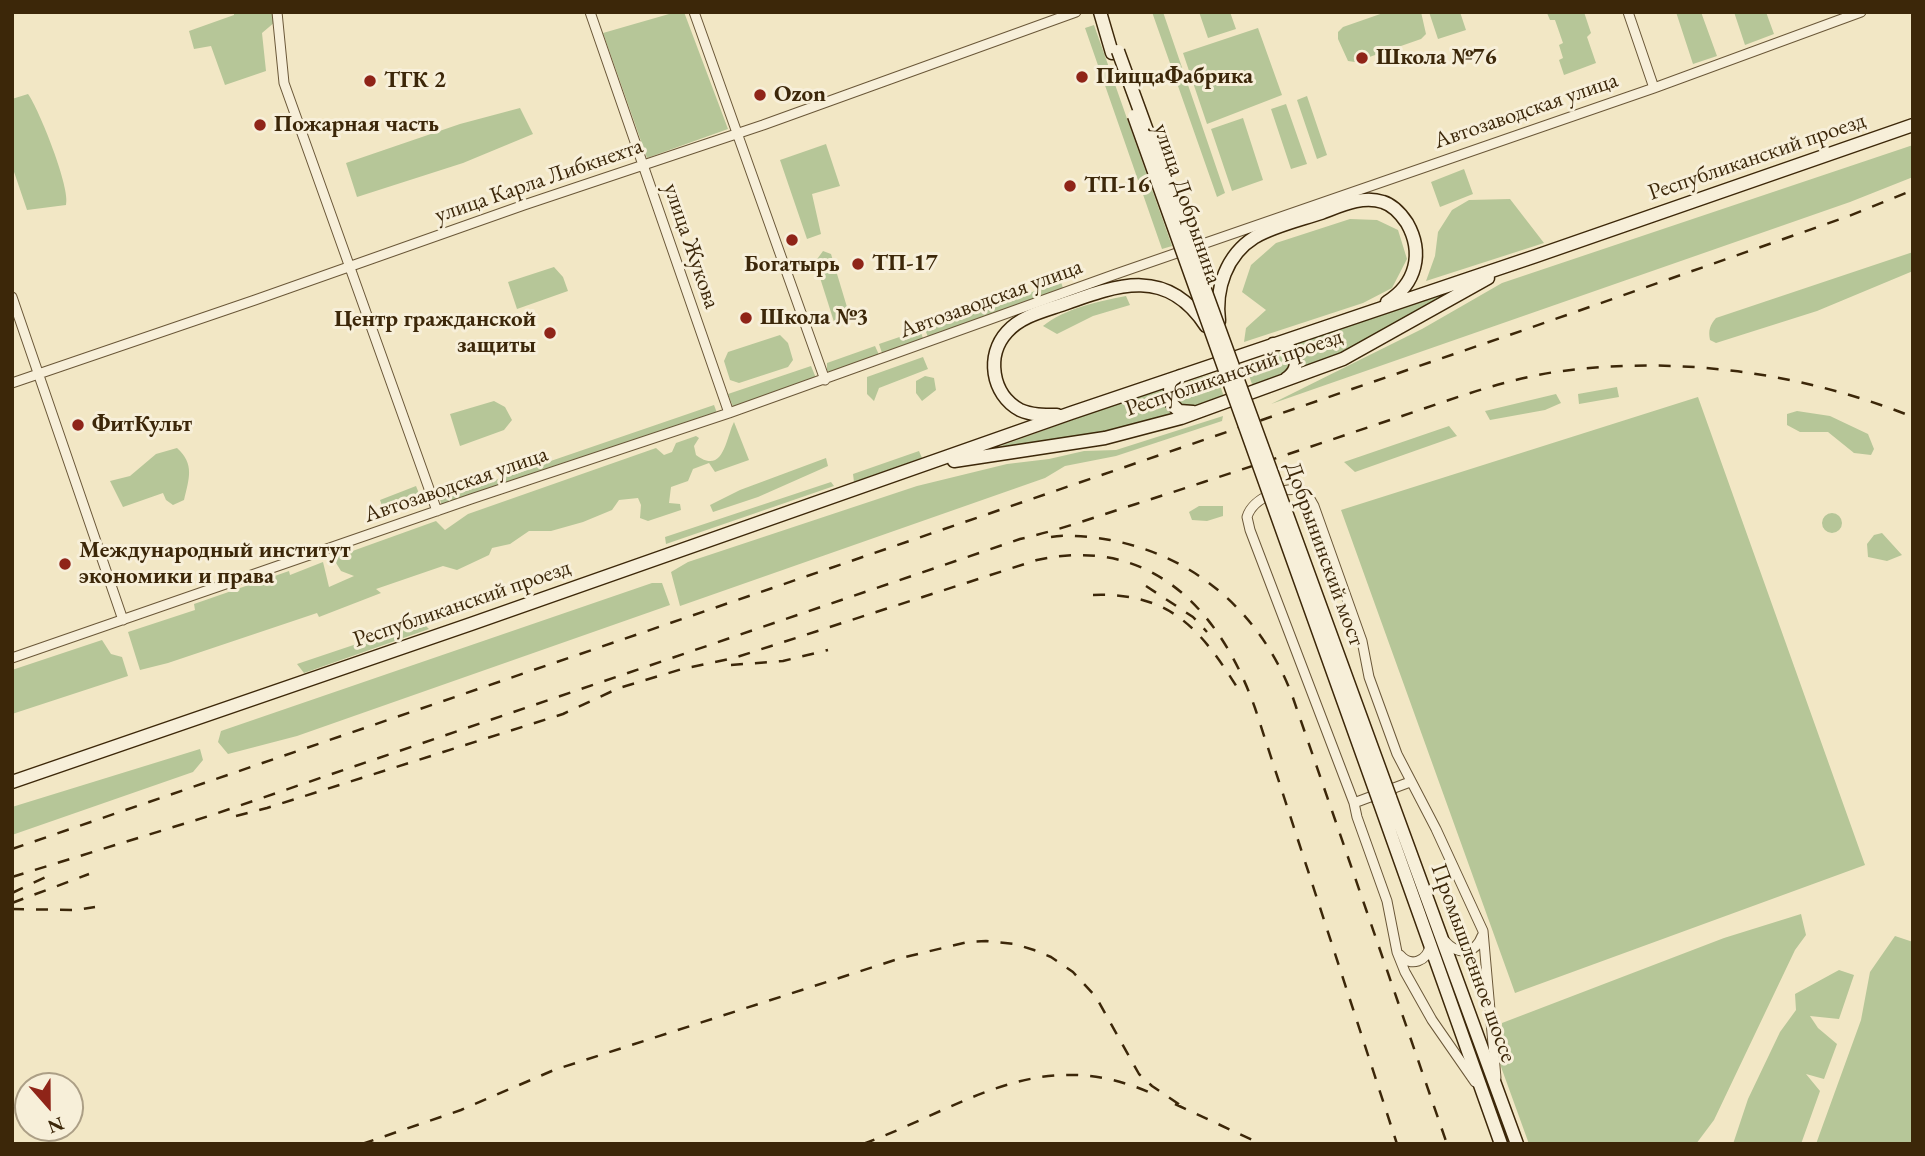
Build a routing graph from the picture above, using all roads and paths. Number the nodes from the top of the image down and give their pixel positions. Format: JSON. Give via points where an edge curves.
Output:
{"nodes":[{"id":1,"x":277,"y":12,"type":"edge"},
{"id":2,"x":590,"y":12,"type":"edge"},
{"id":3,"x":694,"y":12,"type":"edge"},
{"id":4,"x":1076,"y":12,"type":"edge"},
{"id":5,"x":1101,"y":12,"type":"edge"},
{"id":6,"x":1628,"y":12,"type":"edge"},
{"id":7,"x":1861,"y":12,"type":"edge"},
{"id":8,"x":1654,"y":88,"type":"junction"},
{"id":9,"x":1913,"y":125,"type":"edge"},
{"id":10,"x":737,"y":134,"type":"junction"},
{"id":11,"x":644,"y":166,"type":"junction"},
{"id":12,"x":1536,"y":256,"type":"junction"},
{"id":13,"x":348,"y":267,"type":"junction"},
{"id":14,"x":12,"y":297,"type":"edge"},
{"id":15,"x":1363,"y":313,"type":"junction"},
{"id":16,"x":1214,"y":327,"type":"junction"},
{"id":17,"x":1272,"y":344,"type":"junction"},
{"id":18,"x":39,"y":374,"type":"junction"},
{"id":19,"x":1180,"y":376,"type":"junction"},
{"id":20,"x":825,"y":380,"type":"junction"},
{"id":21,"x":1283,"y":382,"type":"junction"},
{"id":22,"x":12,"y":383,"type":"edge"},
{"id":23,"x":1199,"y":411,"type":"junction"},
{"id":24,"x":729,"y":413,"type":"junction"},
{"id":25,"x":1071,"y":413,"type":"junction"},
{"id":26,"x":924,"y":465,"type":"junction"},
{"id":27,"x":437,"y":511,"type":"junction"},
{"id":28,"x":123,"y":620,"type":"junction"},
{"id":29,"x":12,"y":658,"type":"edge"},
{"id":30,"x":12,"y":782,"type":"edge"},
{"id":31,"x":1410,"y":782,"type":"junction"},
{"id":32,"x":1385,"y":799,"type":"joint"},
{"id":33,"x":1354,"y":803,"type":"junction"},
{"id":34,"x":1483,"y":931,"type":"junction"},
{"id":35,"x":1437,"y":942,"type":"junction"},
{"id":36,"x":1397,"y":952,"type":"junction"},
{"id":37,"x":1497,"y":1086,"type":"junction"},
{"id":38,"x":1482,"y":1093,"type":"junction"},
{"id":39,"x":1501,"y":1144,"type":"edge"},
{"id":40,"x":1517,"y":1144,"type":"edge"}],
"edges":[{"from":1,"to":13,"type":"street","via":[[284,83]]},
{"from":2,"to":11,"type":"street","name":"улица Жукова"},
{"from":3,"to":10,"type":"street"},
{"from":4,"to":10,"type":"street","name":"улица Карла Либкнехта"},
{"from":5,"to":16,"type":"main road","name":"улица Добрынина","bridge":true},
{"from":6,"to":8,"type":"street"},
{"from":7,"to":8,"type":"street","name":"Автозаводская улица"},
{"from":8,"to":20,"type":"street","name":"Автозаводская улица"},
{"from":9,"to":12,"type":"main road","name":"Республиканский проезд"},
{"from":10,"to":11,"type":"street","name":"улица Карла Либкнехта"},
{"from":10,"to":20,"type":"street"},
{"from":11,"to":13,"type":"street","name":"улица Карла Либкнехта"},
{"from":11,"to":24,"type":"street","name":"улица Жукова"},
{"from":12,"to":15,"type":"main road","name":"Республиканский проезд"},
{"from":12,"to":21,"type":"main road","name":"Республиканский проезд","via":[[1362,350]]},
{"from":13,"to":18,"type":"street","name":"улица Карла Либкнехта"},
{"from":13,"to":27,"type":"street"},
{"from":14,"to":18,"type":"street"},
{"from":15,"to":16,"type":"main road","via":[[1392,298],[1406,284],[1415,268],[1416,250],[1408,226],[1391,205],[1368,199],[1257,235],[1243,246],[1231,261],[1219,291]]},
{"from":15,"to":17,"type":"main road","name":"Республиканский проезд"},
{"from":16,"to":25,"type":"main road","via":[[1169,292],[1137,284],[1102,291],[1013,325],[995,354],[996,379],[1009,401],[1045,415]]},
{"from":16,"to":32,"type":"main road","name":"Добрынинский мост","bridge":true},
{"from":17,"to":19,"type":"main road","name":"Республиканский проезд"},
{"from":17,"to":21,"type":"main road","via":[[1289,347],[1296,359],[1292,374]]},
{"from":18,"to":22,"type":"street","name":"улица Карла Либкнехта"},
{"from":18,"to":28,"type":"street"},
{"from":19,"to":23,"type":"main road","via":[[1170,389],[1172,404],[1179,411]]},
{"from":19,"to":25,"type":"main road","name":"Республиканский проезд"},
{"from":20,"to":24,"type":"street","name":"Автозаводская улица"},
{"from":21,"to":23,"type":"main road","name":"Республиканский проезд"},
{"from":23,"to":26,"type":"main road","name":"Республиканский проезд","via":[[1126,434]]},
{"from":24,"to":27,"type":"street","name":"Автозаводская улица"},
{"from":25,"to":26,"type":"main road","name":"Республиканский проезд"},
{"from":26,"to":30,"type":"main road","name":"Республиканский проезд"},
{"from":27,"to":28,"type":"street","name":"Автозаводская улица"},
{"from":28,"to":29,"type":"street","name":"Автозаводская улица"},
{"from":31,"to":33,"type":"street"},
{"from":31,"to":33,"type":"street","via":[[1369,677],[1362,641],[1314,506],[1306,492],[1284,491],[1253,506],[1248,523]]},
{"from":31,"to":34,"type":"street"},
{"from":32,"to":35,"type":"main road","name":"Промышленное шоссе"},
{"from":33,"to":36,"type":"street","via":[[1387,901]]},
{"from":34,"to":35,"type":"street","via":[[1479,944],[1468,951]]},
{"from":34,"to":37,"type":"street"},
{"from":35,"to":36,"type":"street","via":[[1421,960],[1411,962]]},
{"from":35,"to":37,"type":"main road","name":"Промышленное шоссе"},
{"from":35,"to":38,"type":"main road","name":"Промышленное шоссе"},
{"from":36,"to":38,"type":"street","via":[[1432,1020]]},
{"from":37,"to":40,"type":"main road","name":"Промышленное шоссе"},
{"from":38,"to":39,"type":"main road","name":"Промышленное шоссе"}]}
